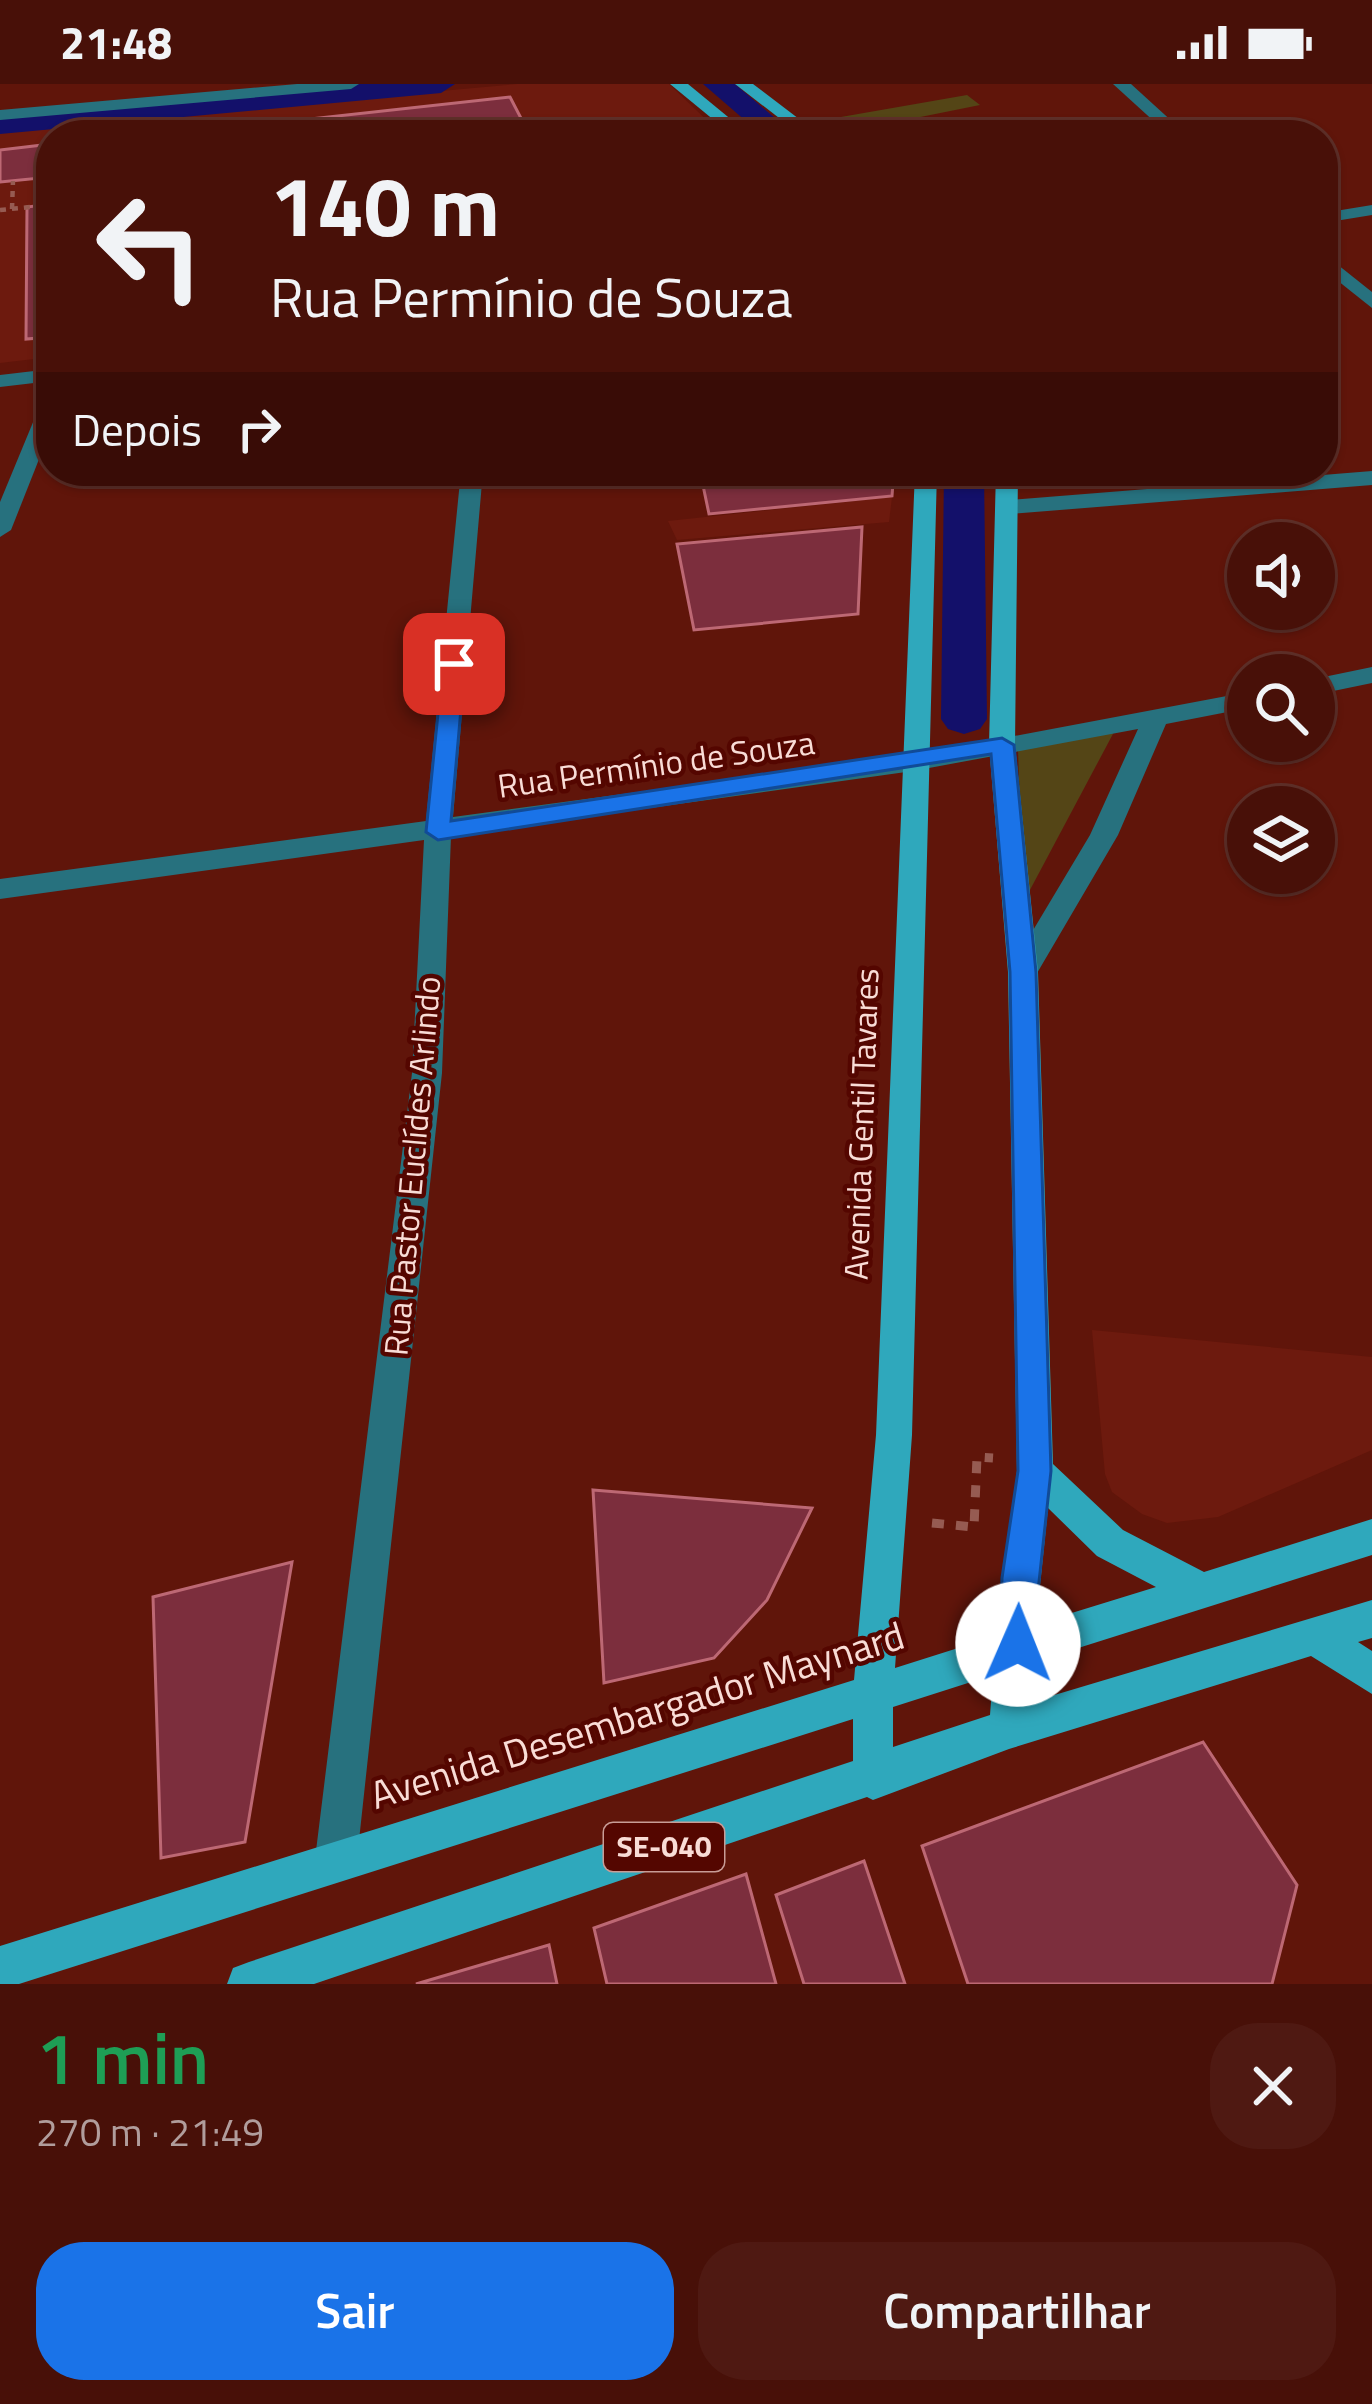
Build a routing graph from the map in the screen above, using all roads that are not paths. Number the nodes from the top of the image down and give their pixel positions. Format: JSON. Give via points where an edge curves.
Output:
{"nodes":[{"id":1,"x":351,"y":84,"type":"edge"},
{"id":2,"x":678,"y":84,"type":"edge"},
{"id":3,"x":743,"y":84,"type":"edge"},
{"id":4,"x":1121,"y":84,"type":"edge"},
{"id":5,"x":179,"y":91,"type":"edge"},
{"id":6,"x":0,"y":115,"type":"edge"},
{"id":7,"x":723,"y":120,"type":"edge"},
{"id":8,"x":792,"y":120,"type":"edge"},
{"id":9,"x":1162,"y":120,"type":"edge"},
{"id":10,"x":1372,"y":210,"type":"edge"},
{"id":11,"x":1338,"y":216,"type":"edge"},
{"id":12,"x":1338,"y":272,"type":"edge"},
{"id":13,"x":1372,"y":302,"type":"edge"},
{"id":14,"x":36,"y":377,"type":"edge"},
{"id":15,"x":0,"y":382,"type":"edge"},
{"id":16,"x":36,"y":441,"type":"edge"},
{"id":17,"x":1372,"y":478,"type":"edge"},
{"id":18,"x":1338,"y":481,"type":"edge"},
{"id":19,"x":471,"y":486,"type":"edge"},
{"id":20,"x":926,"y":486,"type":"edge"},
{"id":21,"x":1008,"y":486,"type":"edge"},
{"id":22,"x":1275,"y":486,"type":"edge"},
{"id":23,"x":1010,"y":508,"type":"junction"},
{"id":24,"x":0,"y":530,"type":"edge"},
{"id":25,"x":1372,"y":675,"type":"edge"},
{"id":26,"x":1335,"y":683,"type":"edge"},
{"id":27,"x":1227,"y":704,"type":"edge"},
{"id":28,"x":1155,"y":719,"type":"junction"},
{"id":29,"x":996,"y":746,"type":"junction"},
{"id":30,"x":919,"y":761,"type":"junction"},
{"id":31,"x":438,"y":832,"type":"junction"},
{"id":32,"x":0,"y":889,"type":"edge"},
{"id":33,"x":1023,"y":972,"type":"junction"},
{"id":34,"x":1034,"y":1465,"type":"junction"},
{"id":35,"x":1372,"y":1537,"type":"edge"},
{"id":36,"x":1204,"y":1592,"type":"junction"},
{"id":37,"x":1372,"y":1619,"type":"edge"},
{"id":38,"x":1315,"y":1636,"type":"junction"},
{"id":39,"x":1018,"y":1644,"type":"junction"},
{"id":40,"x":1372,"y":1674,"type":"edge"},
{"id":41,"x":874,"y":1693,"type":"junction"},
{"id":42,"x":1009,"y":1729,"type":"junction"},
{"id":43,"x":873,"y":1779,"type":"junction"},
{"id":44,"x":336,"y":1859,"type":"junction"},
{"id":45,"x":0,"y":1968,"type":"edge"},
{"id":46,"x":316,"y":1972,"type":"edge"},
{"id":47,"x":249,"y":1984,"type":"edge"}],
"edges":[{"from":1,"to":5,"type":"street"},
{"from":2,"to":7,"type":"main road"},
{"from":3,"to":8,"type":"main road"},
{"from":4,"to":9,"type":"street"},
{"from":5,"to":6,"type":"street"},
{"from":10,"to":11,"type":"street"},
{"from":12,"to":13,"type":"street"},
{"from":14,"to":15,"type":"street"},
{"from":16,"to":24,"type":"street"},
{"from":17,"to":18,"type":"street"},
{"from":19,"to":31,"type":"street","name":"Rua Pastor Euclídes Arlindo"},
{"from":20,"to":30,"type":"main road","name":"Avenida Gentil Tavares"},
{"from":21,"to":23,"type":"main road"},
{"from":22,"to":23,"type":"street"},
{"from":23,"to":29,"type":"main road"},
{"from":25,"to":26,"type":"street"},
{"from":27,"to":28,"type":"street","name":"Rua Permínio de Souza"},
{"from":28,"to":29,"type":"street","name":"Rua Permínio de Souza"},
{"from":28,"to":33,"type":"street","via":[[1104,835]]},
{"from":29,"to":30,"type":"street","name":"Rua Permínio de Souza"},
{"from":29,"to":33,"type":"main road"},
{"from":30,"to":31,"type":"street","name":"Rua Permínio de Souza"},
{"from":30,"to":41,"type":"main road","name":"Avenida Gentil Tavares","via":[[889,1519]]},
{"from":31,"to":32,"type":"street","name":"Rua Permínio de Souza"},
{"from":31,"to":44,"type":"street","name":"Rua Pastor Euclídes Arlindo","via":[[427,1073]]},
{"from":33,"to":34,"type":"main road"},
{"from":34,"to":36,"type":"main road","via":[[1111,1543]]},
{"from":34,"to":39,"type":"main road"},
{"from":35,"to":36,"type":"main road","name":"Avenida Desembargador Maynard","number":"SE-040"},
{"from":36,"to":39,"type":"main road","name":"Avenida Desembargador Maynard","number":"SE-040"},
{"from":37,"to":38,"type":"main road","number":"SE-040"},
{"from":38,"to":40,"type":"main road"},
{"from":38,"to":42,"type":"main road","number":"SE-040"},
{"from":39,"to":41,"type":"main road","name":"Avenida Desembargador Maynard","number":"SE-040"},
{"from":39,"to":42,"type":"main road"},
{"from":41,"to":43,"type":"main road","name":"Avenida Gentil Tavares"},
{"from":41,"to":44,"type":"main road","name":"Avenida Desembargador Maynard","number":"SE-040"},
{"from":42,"to":43,"type":"main road","number":"SE-040"},
{"from":43,"to":46,"type":"main road","number":"SE-040"},
{"from":44,"to":45,"type":"main road","name":"Avenida Desembargador Maynard","number":"SE-040"},
{"from":46,"to":47,"type":"main road","number":"SE-040"}]}
